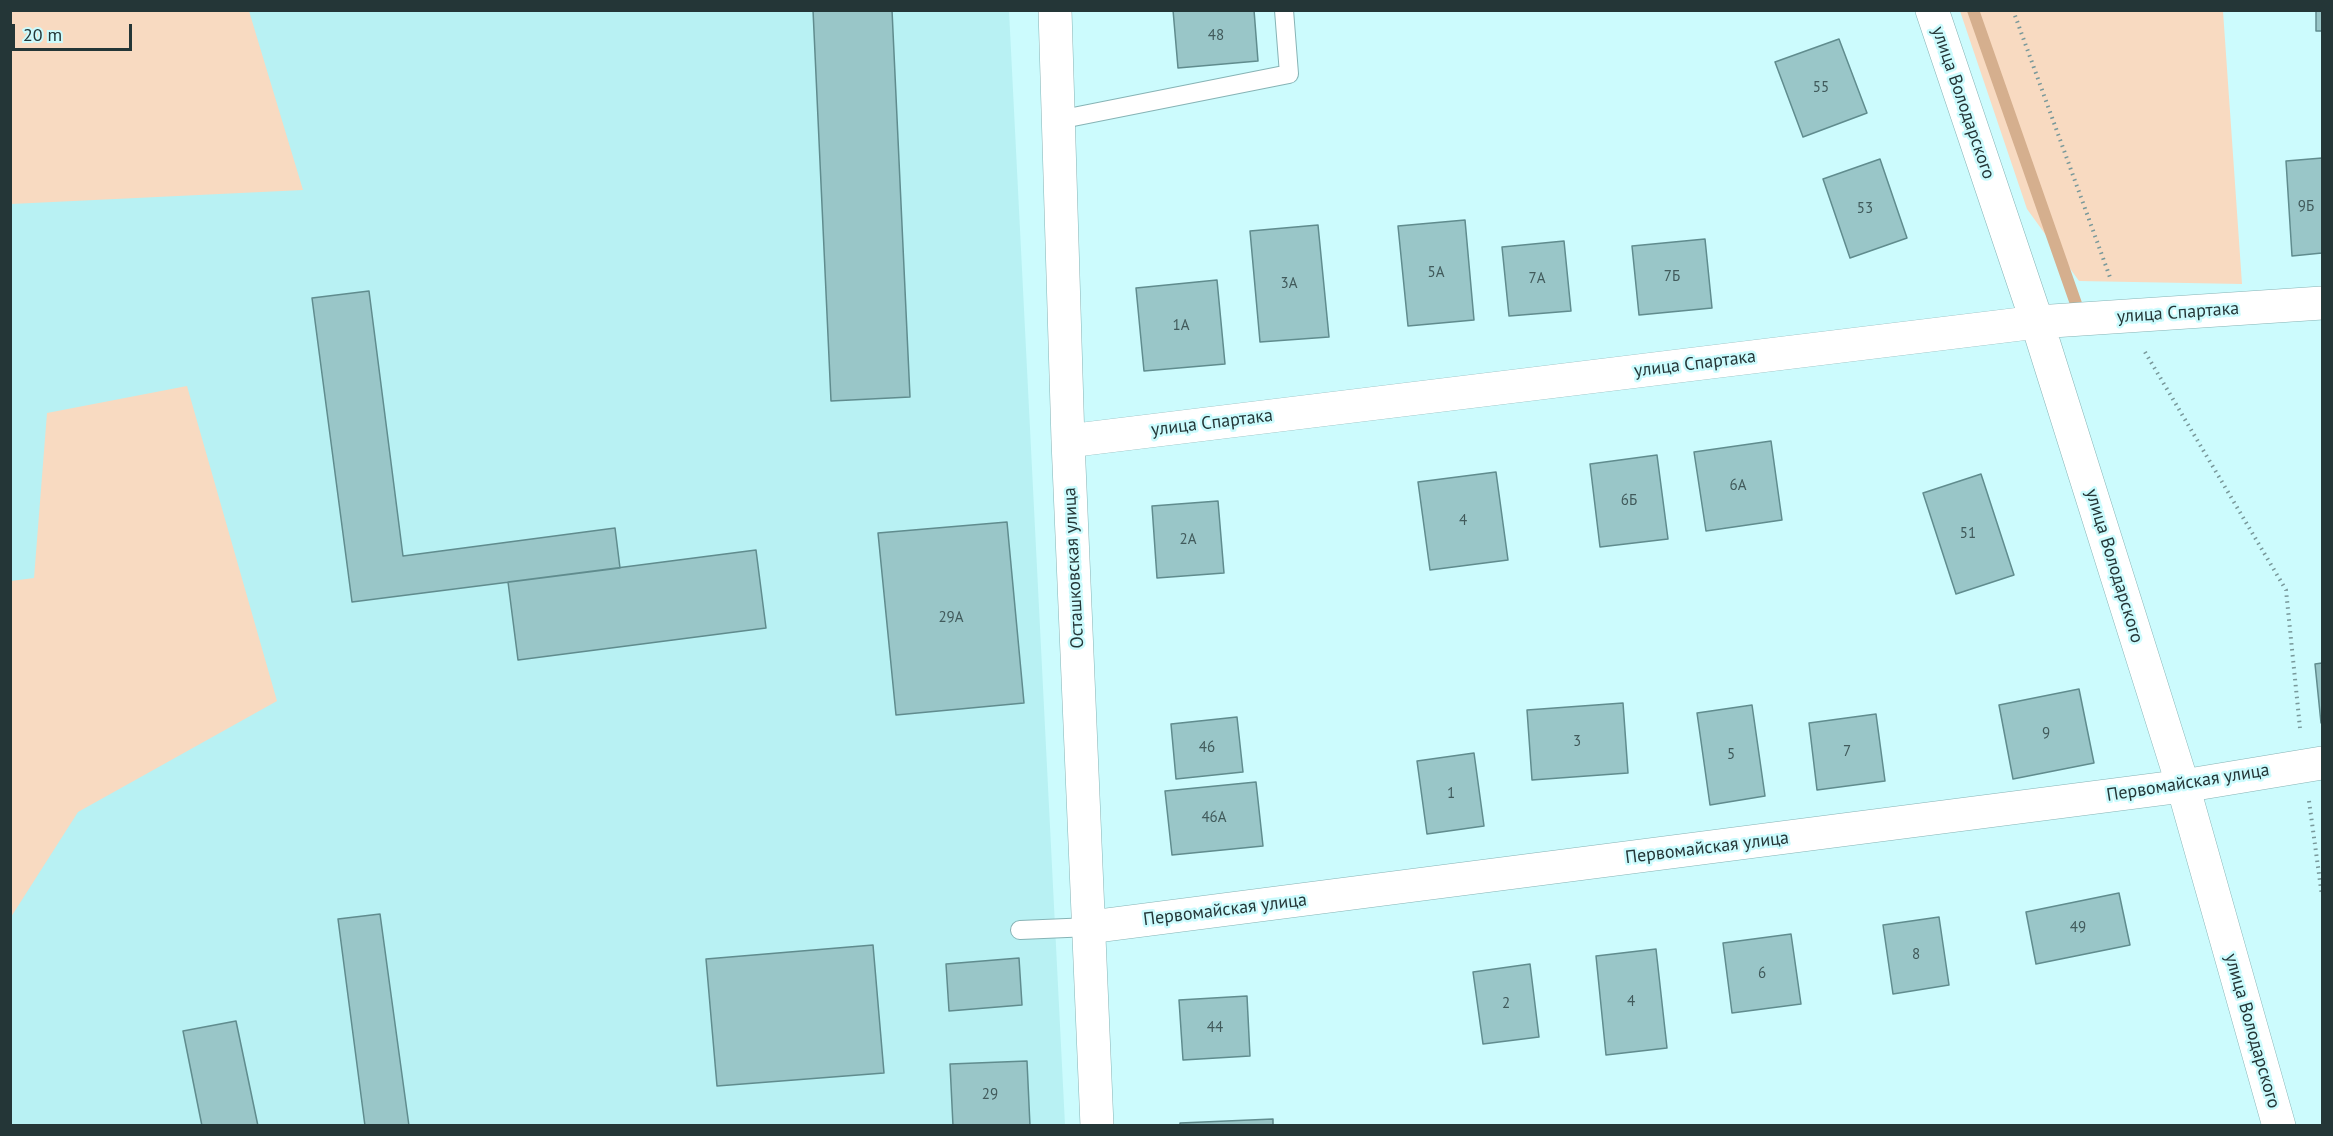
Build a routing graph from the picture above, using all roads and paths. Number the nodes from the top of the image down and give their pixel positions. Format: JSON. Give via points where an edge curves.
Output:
{"nodes":[{"id":1,"x":1055,"y":10,"type":"edge"},
{"id":2,"x":1284,"y":10,"type":"edge"},
{"id":3,"x":1932,"y":10,"type":"edge"},
{"id":4,"x":2013,"y":10,"type":"edge"},
{"id":5,"x":1058,"y":120,"type":"junction"},
{"id":6,"x":2322,"y":303,"type":"edge"},
{"id":7,"x":2125,"y":317,"type":"junction"},
{"id":8,"x":2037,"y":322,"type":"junction"},
{"id":9,"x":1068,"y":441,"type":"junction"},
{"id":10,"x":2313,"y":763,"type":"edge"},
{"id":11,"x":2183,"y":786,"type":"junction"},
{"id":12,"x":2322,"y":896,"type":"edge"},
{"id":13,"x":1090,"y":927,"type":"junction"},
{"id":14,"x":1020,"y":930,"type":"dead end"},
{"id":15,"x":1097,"y":1125,"type":"edge"},
{"id":16,"x":2279,"y":1125,"type":"edge"}],
"edges":[{"from":1,"to":5,"type":"street","name":"Осташковская улица"},
{"from":2,"to":5,"type":"lane","via":[[1289,74]]},
{"from":3,"to":8,"type":"street","name":"улица Володарского"},
{"from":4,"to":7,"type":"path"},
{"from":5,"to":9,"type":"street","name":"Осташковская улица"},
{"from":6,"to":7,"type":"street","name":"улица Спартака"},
{"from":7,"to":8,"type":"street","name":"улица Спартака"},
{"from":7,"to":10,"type":"path","via":[[2286,590]]},
{"from":8,"to":9,"type":"street","name":"улица Спартака"},
{"from":8,"to":11,"type":"street","name":"улица Володарского"},
{"from":9,"to":13,"type":"street","name":"Осташковская улица"},
{"from":10,"to":11,"type":"street","name":"Первомайская улица"},
{"from":10,"to":12,"type":"path"},
{"from":11,"to":13,"type":"street","name":"Первомайская улица"},
{"from":11,"to":16,"type":"street","name":"улица Володарского"},
{"from":13,"to":14,"type":"lane"},
{"from":13,"to":15,"type":"street","name":"Осташковская улица"}]}
